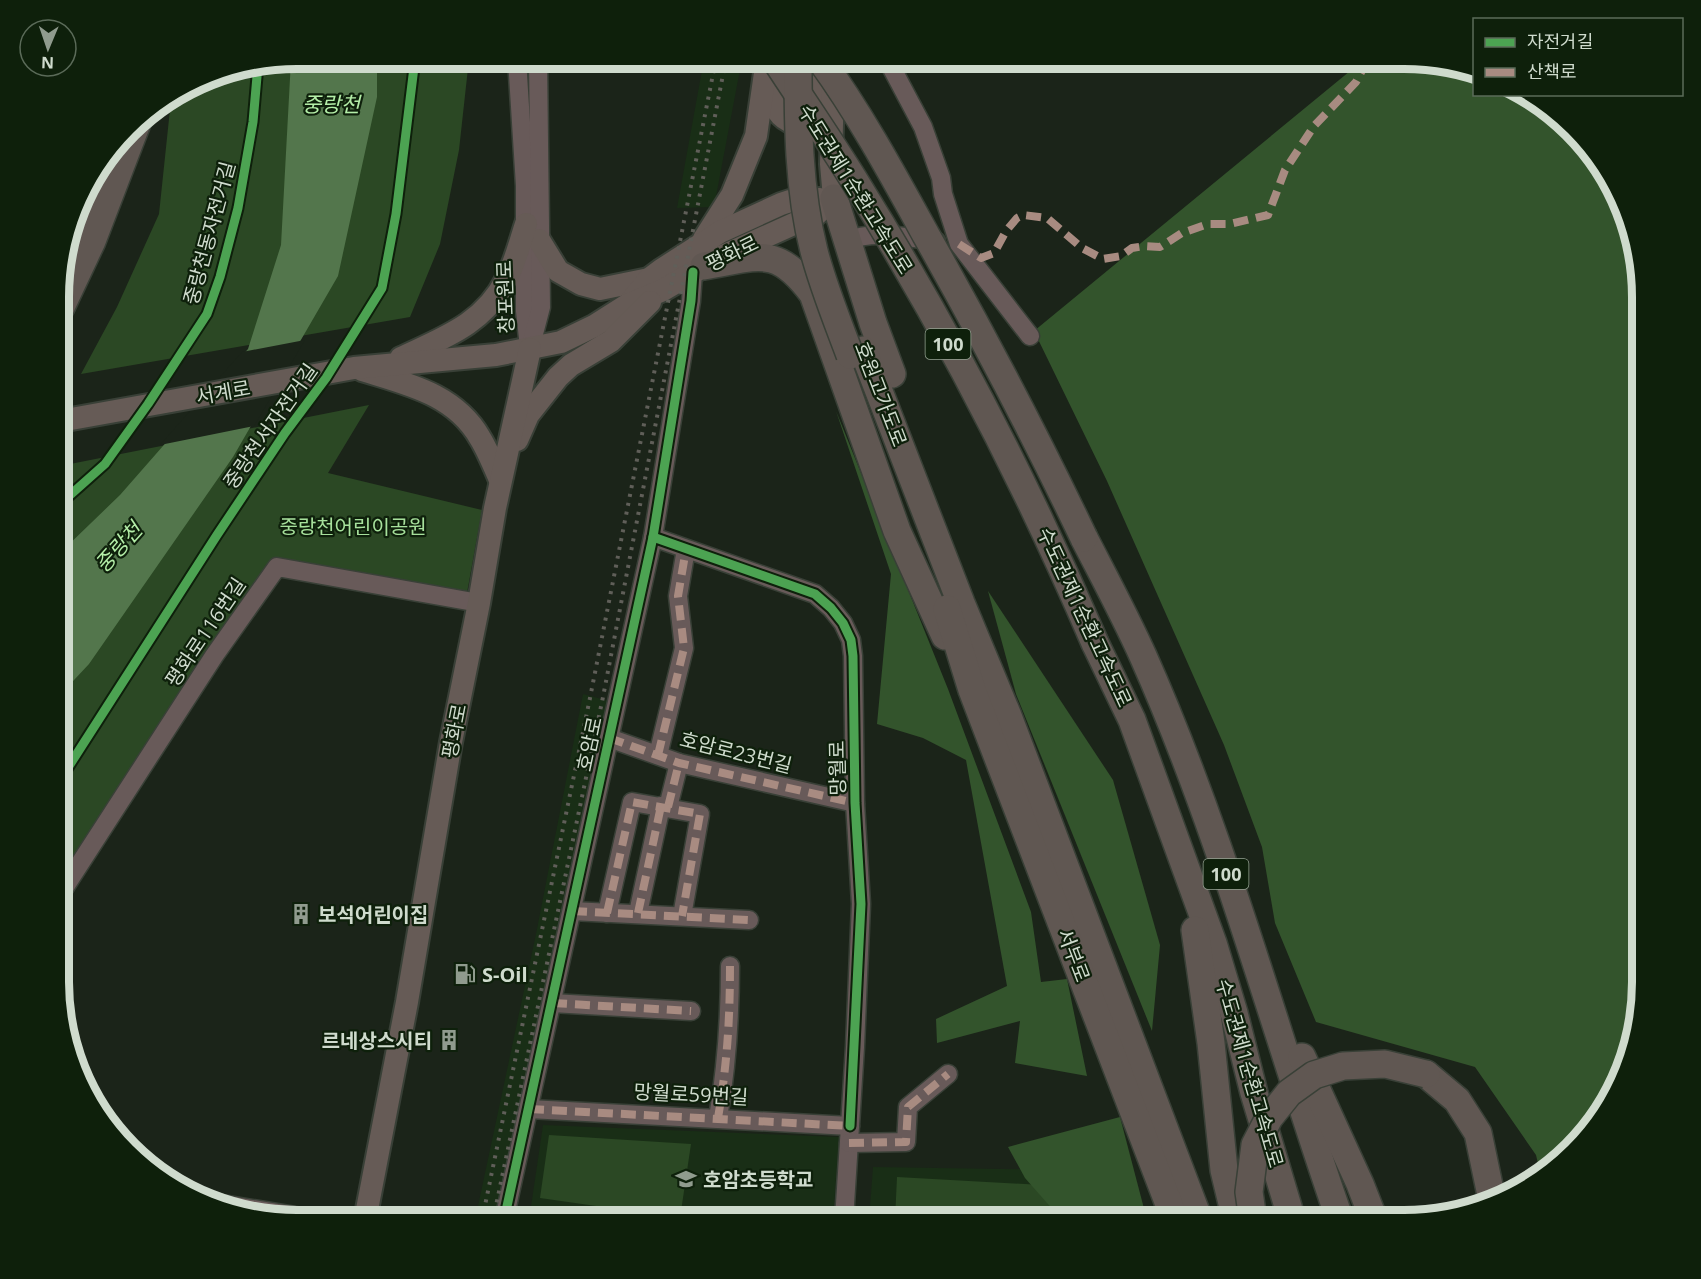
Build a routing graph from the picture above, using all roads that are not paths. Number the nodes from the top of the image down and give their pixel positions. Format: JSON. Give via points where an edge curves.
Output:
{"nodes":[{"id":1,"x":519,"y":69,"type":"edge"},
{"id":2,"x":538,"y":69,"type":"edge"},
{"id":3,"x":767,"y":69,"type":"edge"},
{"id":4,"x":770,"y":69,"type":"edge"},
{"id":5,"x":775,"y":69,"type":"edge"},
{"id":6,"x":798,"y":69,"type":"edge"},
{"id":7,"x":824,"y":69,"type":"edge"},
{"id":8,"x":824,"y":69,"type":"edge"},
{"id":9,"x":826,"y":69,"type":"edge"},
{"id":10,"x":830,"y":69,"type":"edge"},
{"id":11,"x":892,"y":69,"type":"edge"},
{"id":12,"x":130,"y":143,"type":"edge"},
{"id":13,"x":834,"y":198,"type":"junction"},
{"id":14,"x":532,"y":232,"type":"junction"},
{"id":15,"x":847,"y":241,"type":"junction"},
{"id":16,"x":959,"y":244,"type":"junction"},
{"id":17,"x":705,"y":260,"type":"junction"},
{"id":18,"x":656,"y":284,"type":"junction"},
{"id":19,"x":861,"y":285,"type":"junction"},
{"id":20,"x":69,"y":289,"type":"edge"},
{"id":21,"x":813,"y":294,"type":"junction"},
{"id":22,"x":1030,"y":336,"type":"dead end"},
{"id":23,"x":530,"y":349,"type":"junction"},
{"id":24,"x":856,"y":352,"type":"junction"},
{"id":25,"x":387,"y":364,"type":"junction"},
{"id":26,"x":354,"y":368,"type":"junction"},
{"id":27,"x":69,"y":419,"type":"edge"},
{"id":28,"x":500,"y":480,"type":"junction"},
{"id":29,"x":653,"y":537,"type":"junction"},
{"id":30,"x":686,"y":549,"type":"junction"},
{"id":31,"x":479,"y":603,"type":"junction"},
{"id":32,"x":972,"y":690,"type":"junction"},
{"id":33,"x":1008,"y":716,"type":"junction"},
{"id":34,"x":609,"y":738,"type":"junction"},
{"id":35,"x":657,"y":755,"type":"junction"},
{"id":36,"x":679,"y":763,"type":"junction"},
{"id":37,"x":855,"y":803,"type":"junction"},
{"id":38,"x":664,"y":806,"type":"junction"},
{"id":39,"x":1184,"y":860,"type":"junction"},
{"id":40,"x":69,"y":881,"type":"edge"},
{"id":41,"x":572,"y":911,"type":"junction"},
{"id":42,"x":607,"y":913,"type":"junction"},
{"id":43,"x":638,"y":914,"type":"junction"},
{"id":44,"x":682,"y":916,"type":"junction"},
{"id":45,"x":749,"y":920,"type":"dead end"},
{"id":46,"x":1246,"y":932,"type":"junction"},
{"id":47,"x":730,"y":966,"type":"dead end"},
{"id":48,"x":552,"y":1003,"type":"junction"},
{"id":49,"x":691,"y":1011,"type":"dead end"},
{"id":50,"x":948,"y":1074,"type":"dead end"},
{"id":51,"x":529,"y":1109,"type":"junction"},
{"id":52,"x":718,"y":1118,"type":"junction"},
{"id":53,"x":849,"y":1135,"type":"junction"},
{"id":54,"x":1491,"y":1193,"type":"edge"},
{"id":55,"x":367,"y":1210,"type":"edge"},
{"id":56,"x":506,"y":1210,"type":"edge"},
{"id":57,"x":845,"y":1210,"type":"edge"},
{"id":58,"x":1171,"y":1210,"type":"edge"},
{"id":59,"x":1195,"y":1210,"type":"edge"},
{"id":60,"x":1234,"y":1210,"type":"edge"},
{"id":61,"x":1252,"y":1210,"type":"edge"},
{"id":62,"x":1290,"y":1210,"type":"edge"},
{"id":63,"x":1337,"y":1210,"type":"edge"},
{"id":64,"x":1370,"y":1210,"type":"edge"}],
"edges":[{"from":1,"to":14,"type":"street","name":"창포원로"},
{"from":2,"to":14,"type":"street","name":"창포원로"},
{"from":3,"to":17,"type":"main road","name":"평화로","via":[[756,136]]},
{"from":4,"to":8,"type":"main road","via":[[774,106],[779,116],[795,124],[816,119]]},
{"from":5,"to":39,"type":"highway","name":"수도권제1순환고속도로","number":"100","bridge":true,"via":[[859,188],[942,331],[1038,517],[1132,720]]},
{"from":6,"to":24,"type":"highway","name":"호원고가도로","bridge":true,"via":[[801,170],[814,250]]},
{"from":7,"to":24,"type":"highway","name":"호원고가도로","bridge":true,"via":[[814,129],[821,203]]},
{"from":9,"to":13,"type":"main road"},
{"from":10,"to":46,"type":"highway","name":"수도권제1순환고속도로","number":"100","bridge":true,"via":[[958,292],[1042,451],[1152,677]]},
{"from":11,"to":16,"type":"street","via":[[923,127]]},
{"from":12,"to":20,"type":"highway","via":[[93,241]]},
{"from":13,"to":15,"type":"highway"},
{"from":13,"to":17,"type":"main road","name":"평화로","via":[[812,218]]},
{"from":13,"to":17,"type":"main road","name":"평화로","via":[[790,201],[720,232],[731,230],[740,233],[742,239],[738,246]]},
{"from":14,"to":18,"type":"main road","via":[[558,271],[581,284],[600,289]]},
{"from":14,"to":23,"type":"street","name":"창포원로","via":[[525,310]]},
{"from":14,"to":25,"type":"main road","via":[[487,309],[467,326]]},
{"from":15,"to":16,"type":"street","via":[[872,235]]},
{"from":15,"to":19,"type":"highway"},
{"from":16,"to":22,"type":"street"},
{"from":17,"to":18,"type":"main road","name":"평화로"},
{"from":17,"to":21,"type":"highway","via":[[771,258],[799,275]]},
{"from":17,"to":29,"type":"street","name":"호암로","via":[[691,301]]},
{"from":18,"to":23,"type":"main road","name":"평화로","via":[[594,326]]},
{"from":18,"to":28,"type":"main road","via":[[611,341],[558,377],[528,415]]},
{"from":19,"to":21,"type":"highway","via":[[851,276],[842,275],[819,285]]},
{"from":19,"to":33,"type":"highway","via":[[951,526]]},
{"from":21,"to":32,"type":"highway","via":[[897,531]]},
{"from":23,"to":25,"type":"main road","name":"서계로"},
{"from":23,"to":28,"type":"main road","name":"평화로"},
{"from":24,"to":32,"type":"highway","name":"호원고가도로"},
{"from":24,"to":33,"type":"highway","name":"호원고가도로"},
{"from":25,"to":26,"type":"main road","name":"서계로"},
{"from":26,"to":27,"type":"main road","name":"서계로"},
{"from":26,"to":28,"type":"main road","via":[[440,397],[462,414],[479,436]]},
{"from":28,"to":31,"type":"main road","name":"평화로"},
{"from":29,"to":30,"type":"street","name":"망월로"},
{"from":29,"to":34,"type":"street","name":"호암로"},
{"from":30,"to":35,"type":"street","via":[[678,596],[684,648]]},
{"from":30,"to":37,"type":"street","name":"망월로","via":[[815,594],[843,623],[853,656]]},
{"from":31,"to":40,"type":"street","name":"평화로116번길","via":[[276,567]]},
{"from":31,"to":55,"type":"main road","name":"평화로"},
{"from":32,"to":58,"type":"highway","name":"서부로"},
{"from":33,"to":59,"type":"highway","name":"서부로"},
{"from":34,"to":35,"type":"street","name":"호암로23번길"},
{"from":34,"to":41,"type":"street","name":"호암로"},
{"from":35,"to":36,"type":"street","name":"호암로23번길"},
{"from":36,"to":37,"type":"street","name":"호암로23번길"},
{"from":36,"to":38,"type":"street"},
{"from":37,"to":53,"type":"street","name":"망월로","via":[[861,904]]},
{"from":38,"to":42,"type":"street","via":[[632,802]]},
{"from":38,"to":43,"type":"street"},
{"from":38,"to":44,"type":"street","via":[[700,814]]},
{"from":39,"to":60,"type":"highway","via":[[1211,1043],[1224,1170]]},
{"from":39,"to":62,"type":"highway","name":"수도권제1순환고속도로","number":"100","via":[[1234,1013]]},
{"from":41,"to":42,"type":"street"},
{"from":41,"to":48,"type":"street","name":"호암로"},
{"from":42,"to":43,"type":"street"},
{"from":43,"to":44,"type":"street"},
{"from":44,"to":45,"type":"street"},
{"from":46,"to":63,"type":"highway","name":"수도권제1순환고속도로","number":"100"},
{"from":46,"to":64,"type":"highway"},
{"from":47,"to":52,"type":"street","via":[[729,1037]]},
{"from":48,"to":49,"type":"street"},
{"from":48,"to":51,"type":"street","name":"호암로"},
{"from":50,"to":53,"type":"street","name":"망월로59번길","via":[[908,1107],[906,1142]]},
{"from":51,"to":52,"type":"street","name":"망월로59번길"},
{"from":51,"to":56,"type":"street","name":"호암로"},
{"from":52,"to":53,"type":"street","name":"망월로59번길"},
{"from":53,"to":57,"type":"street","name":"망월로"},
{"from":54,"to":61,"type":"highway","bridge":true,"via":[[1478,1133],[1457,1100],[1426,1074],[1384,1064],[1343,1066],[1314,1075],[1289,1093],[1269,1118],[1255,1145],[1249,1192]]}]}
